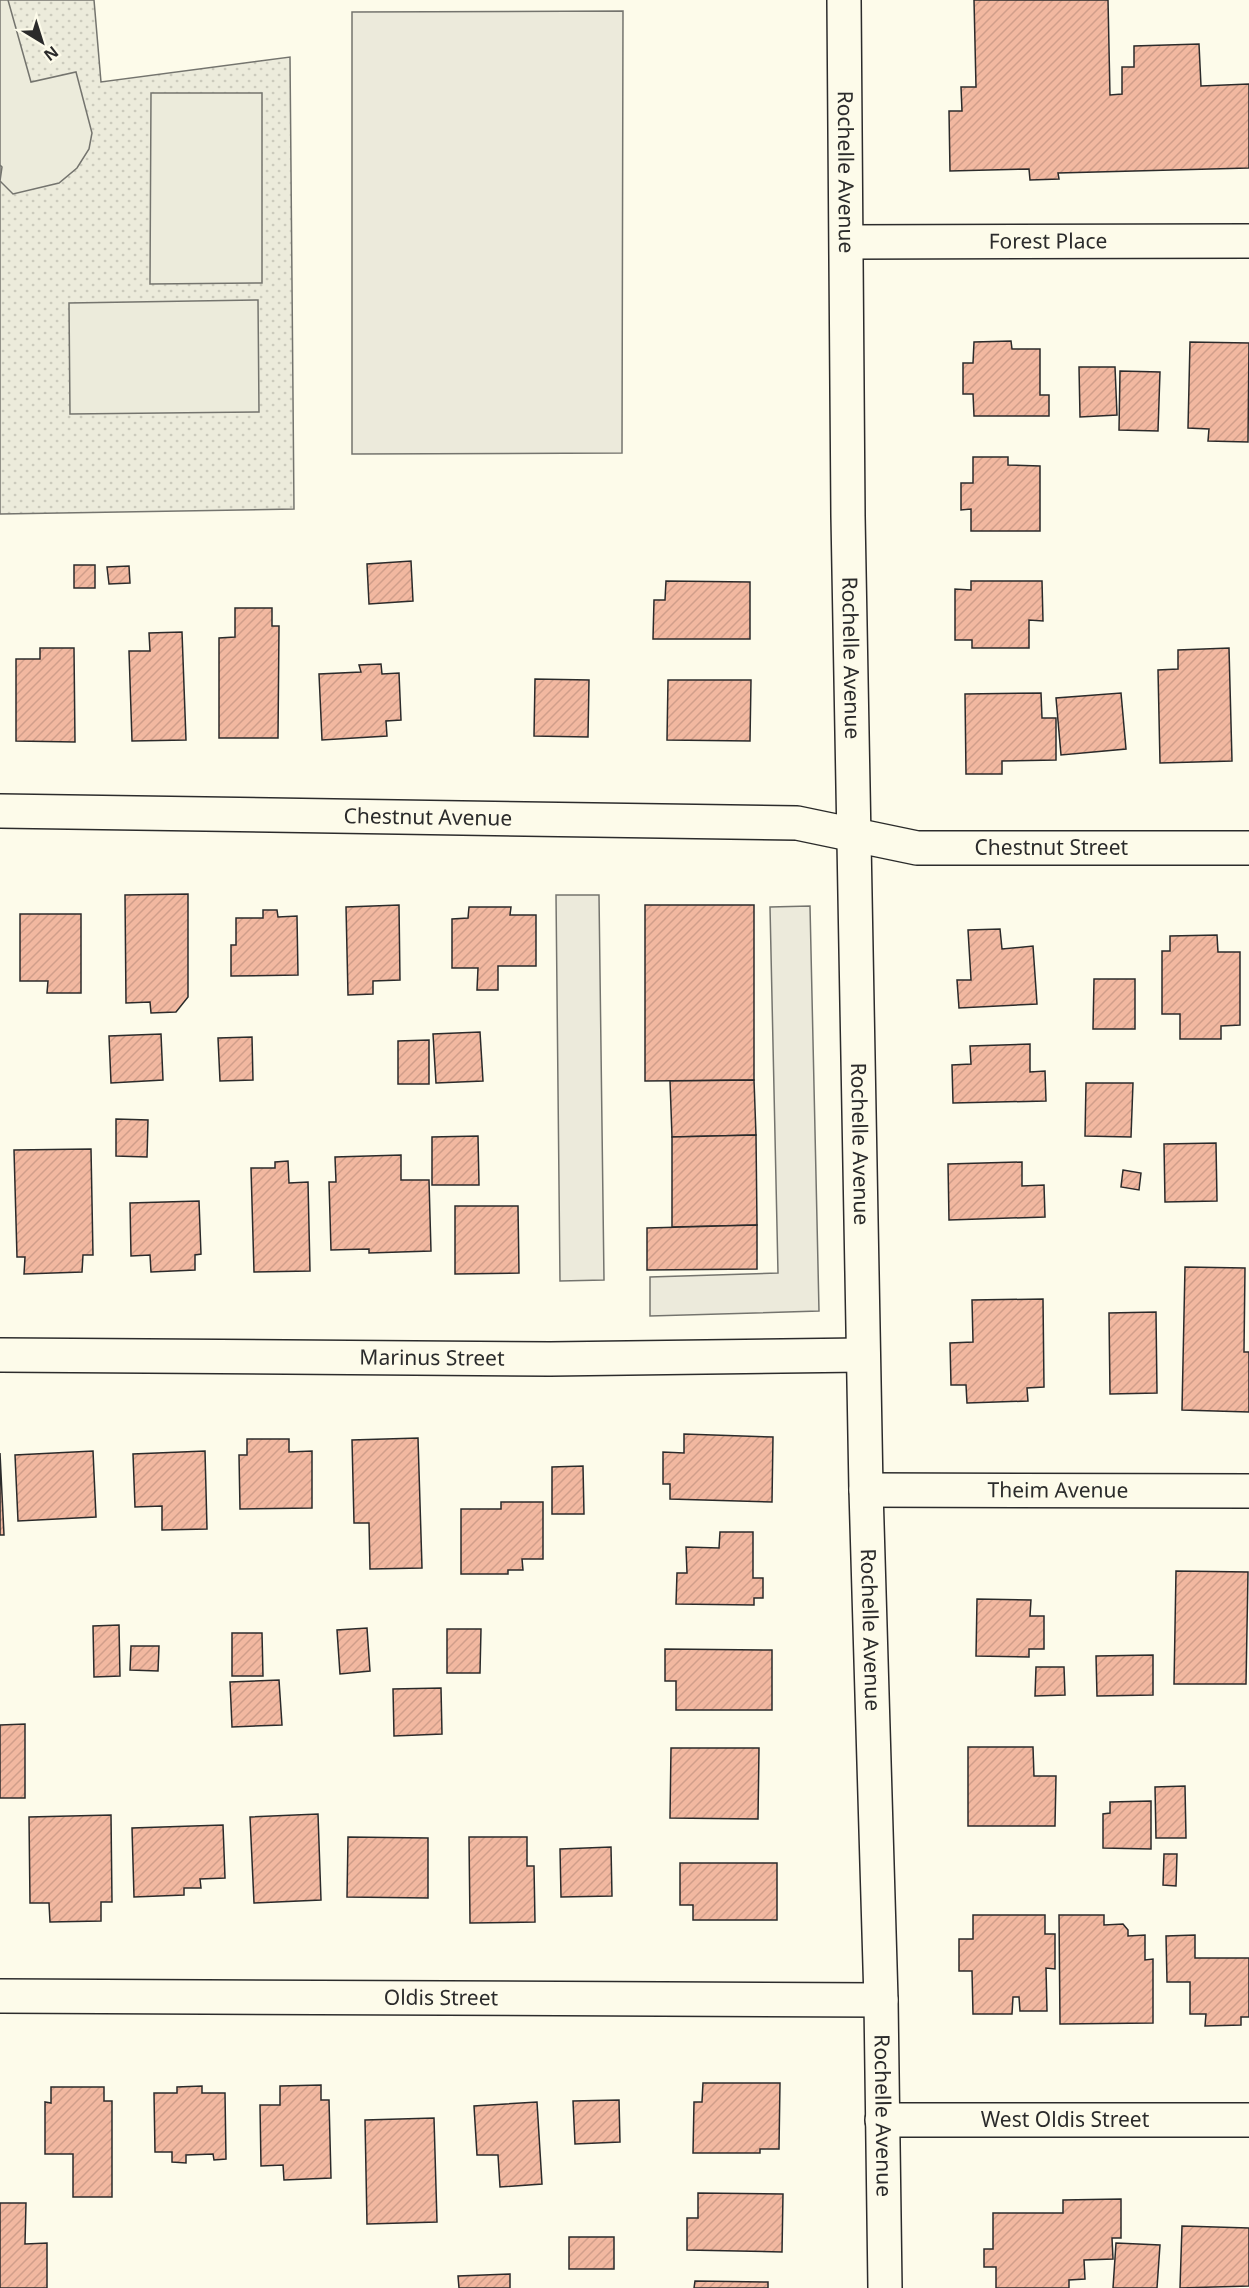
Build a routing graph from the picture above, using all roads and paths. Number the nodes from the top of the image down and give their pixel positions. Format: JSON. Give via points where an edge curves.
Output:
{"nodes":[{"id":1,"x":844,"y":0,"type":"edge"},
{"id":2,"x":1249,"y":241,"type":"edge"},
{"id":3,"x":847,"y":242,"type":"junction"},
{"id":4,"x":0,"y":811,"type":"edge"},
{"id":5,"x":855,"y":834,"type":"junction"},
{"id":6,"x":1249,"y":848,"type":"edge"},
{"id":7,"x":0,"y":1355,"type":"edge"},
{"id":8,"x":863,"y":1355,"type":"junction"},
{"id":9,"x":866,"y":1490,"type":"junction"},
{"id":10,"x":1249,"y":1491,"type":"edge"},
{"id":11,"x":0,"y":1996,"type":"edge"},
{"id":12,"x":881,"y":2000,"type":"junction"},
{"id":13,"x":882,"y":2120,"type":"junction"},
{"id":14,"x":1249,"y":2120,"type":"edge"},
{"id":15,"x":885,"y":2288,"type":"edge"}],
"edges":[{"from":1,"to":3,"type":"street","name":"Rochelle Avenue"},
{"from":2,"to":3,"type":"street","name":"Forest Place"},
{"from":3,"to":5,"type":"street","name":"Rochelle Avenue"},
{"from":4,"to":5,"type":"street","name":"Chestnut Avenue","via":[[797,823]]},
{"from":5,"to":6,"type":"street","name":"Chestnut Street","via":[[917,848]]},
{"from":5,"to":8,"type":"street","name":"Rochelle Avenue"},
{"from":7,"to":8,"type":"street","name":"Marinus Street","via":[[560,1359]]},
{"from":8,"to":9,"type":"street","name":"Rochelle Avenue"},
{"from":9,"to":10,"type":"street","name":"Theim Avenue"},
{"from":9,"to":12,"type":"street","name":"Rochelle Avenue"},
{"from":11,"to":12,"type":"street","name":"Oldis Street"},
{"from":12,"to":13,"type":"street","name":"Rochelle Avenue"},
{"from":13,"to":14,"type":"street","name":"West Oldis Street"},
{"from":13,"to":15,"type":"street","name":"Rochelle Avenue"}]}
